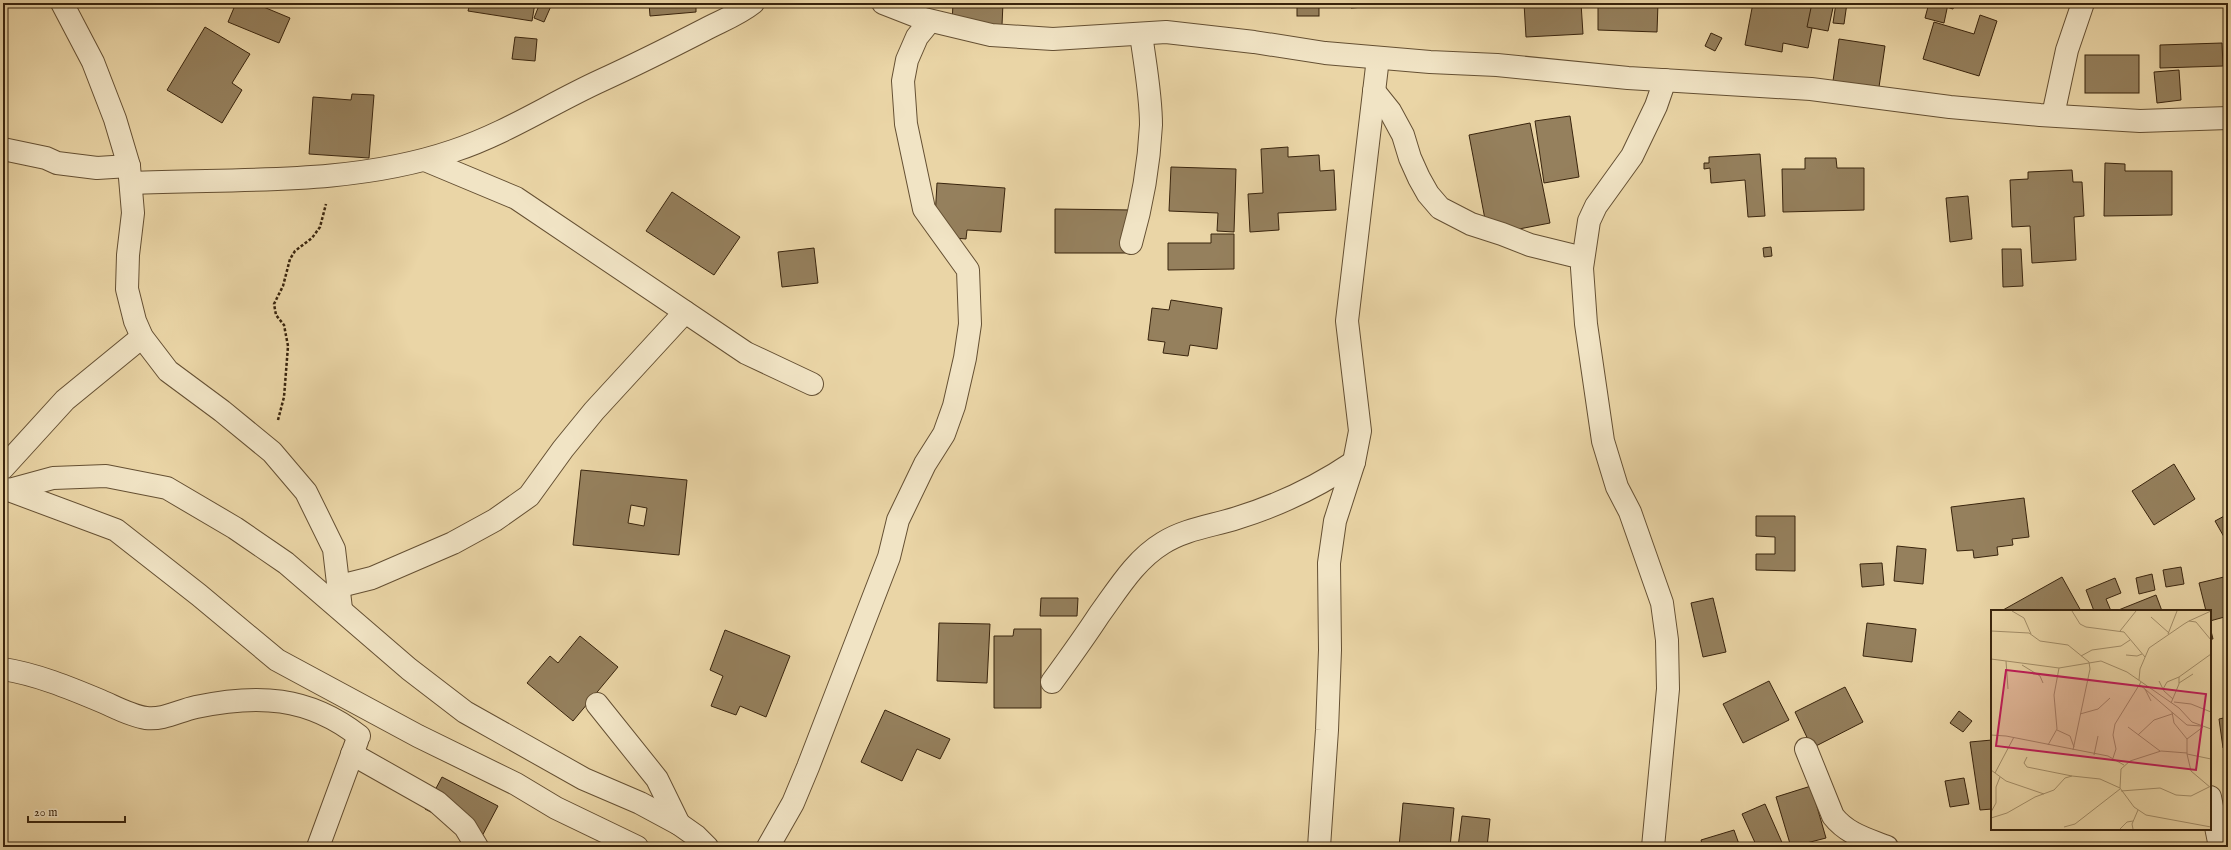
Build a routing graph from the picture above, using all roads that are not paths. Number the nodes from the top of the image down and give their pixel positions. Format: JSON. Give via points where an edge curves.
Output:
{"nodes":[{"id":1,"x":62,"y":3,"type":"edge"},
{"id":2,"x":753,"y":3,"type":"edge"},
{"id":3,"x":883,"y":3,"type":"edge"},
{"id":4,"x":2083,"y":3,"type":"edge"},
{"id":5,"x":930,"y":20,"type":"junction"},
{"id":6,"x":1141,"y":34,"type":"junction"},
{"id":7,"x":1378,"y":58,"type":"junction"},
{"id":8,"x":1665,"y":80,"type":"junction"},
{"id":9,"x":1374,"y":91,"type":"junction"},
{"id":10,"x":2053,"y":115,"type":"junction"},
{"id":11,"x":2228,"y":118,"type":"edge"},
{"id":12,"x":3,"y":149,"type":"edge"},
{"id":13,"x":425,"y":160,"type":"junction"},
{"id":14,"x":130,"y":174,"type":"junction"},
{"id":15,"x":1131,"y":243,"type":"dead end"},
{"id":16,"x":1583,"y":258,"type":"junction"},
{"id":17,"x":685,"y":312,"type":"junction"},
{"id":18,"x":142,"y":337,"type":"junction"},
{"id":19,"x":812,"y":384,"type":"dead end"},
{"id":20,"x":1354,"y":462,"type":"junction"},
{"id":21,"x":3,"y":468,"type":"edge"},
{"id":22,"x":6,"y":489,"type":"edge"},
{"id":23,"x":340,"y":586,"type":"junction"},
{"id":24,"x":341,"y":609,"type":"junction"},
{"id":25,"x":3,"y":669,"type":"edge"},
{"id":26,"x":1052,"y":682,"type":"dead end"},
{"id":27,"x":597,"y":704,"type":"dead end"},
{"id":28,"x":368,"y":710,"type":"junction"},
{"id":29,"x":355,"y":745,"type":"junction"},
{"id":30,"x":1806,"y":749,"type":"dead end"},
{"id":31,"x":2211,"y":802,"type":"edge"},
{"id":32,"x":679,"y":824,"type":"junction"},
{"id":33,"x":318,"y":847,"type":"edge"},
{"id":34,"x":477,"y":847,"type":"edge"},
{"id":35,"x":637,"y":847,"type":"edge"},
{"id":36,"x":707,"y":847,"type":"edge"},
{"id":37,"x":768,"y":847,"type":"edge"},
{"id":38,"x":1319,"y":847,"type":"edge"},
{"id":39,"x":1653,"y":847,"type":"edge"},
{"id":40,"x":1887,"y":847,"type":"edge"},
{"id":41,"x":2220,"y":847,"type":"edge"}],
"edges":[{"from":1,"to":14,"type":"street","via":[[93,62],[115,119]]},
{"from":2,"to":13,"type":"street","via":[[739,14],[560,99],[494,136]]},
{"from":3,"to":5,"type":"street"},
{"from":4,"to":10,"type":"street","via":[[2067,50]]},
{"from":5,"to":6,"type":"street","via":[[991,35],[1006,36],[1053,39]]},
{"from":5,"to":37,"type":"street","via":[[917,37],[907,60],[903,81],[906,124],[924,209],[968,270],[970,324],[965,358],[954,406],[944,434],[925,464],[898,520],[889,557],[808,767],[793,803]]},
{"from":6,"to":7,"type":"street","via":[[1166,32]]},
{"from":6,"to":15,"type":"street","via":[[1151,125],[1139,215]]},
{"from":7,"to":8,"type":"street","via":[[1497,65]]},
{"from":7,"to":9,"type":"street"},
{"from":8,"to":10,"type":"street","via":[[1810,89],[1950,107]]},
{"from":8,"to":16,"type":"street","via":[[1656,106],[1632,156],[1596,206],[1589,221]]},
{"from":9,"to":16,"type":"street","via":[[1390,111],[1403,134],[1419,178],[1440,208],[1471,224],[1530,245]]},
{"from":9,"to":20,"type":"street","via":[[1347,321],[1360,431]]},
{"from":10,"to":11,"type":"street","via":[[2140,121]]},
{"from":12,"to":14,"type":"street","via":[[46,158],[57,163]]},
{"from":13,"to":14,"type":"street","via":[[325,176],[275,180],[205,180]]},
{"from":13,"to":17,"type":"street","via":[[516,198]]},
{"from":14,"to":18,"type":"street","via":[[133,213],[127,289]]},
{"from":16,"to":39,"type":"street","via":[[1586,324],[1603,441],[1617,487],[1630,512],[1662,603],[1667,640],[1668,689]]},
{"from":17,"to":19,"type":"street","via":[[746,353]]},
{"from":17,"to":23,"type":"street","via":[[594,411],[529,496],[495,520],[453,543],[372,578]]},
{"from":18,"to":21,"type":"street","via":[[65,400]]},
{"from":18,"to":23,"type":"street","via":[[168,371],[268,448],[306,492],[334,549]]},
{"from":20,"to":26,"type":"street","via":[[1326,481],[1284,502],[1236,519],[1176,535],[1155,548],[1120,584]]},
{"from":20,"to":38,"type":"street","via":[[1335,521],[1329,563],[1327,730]]},
{"from":22,"to":24,"type":"street","via":[[52,478],[106,476],[168,488],[261,545]]},
{"from":22,"to":28,"type":"street","via":[[116,530],[199,594],[277,660]]},
{"from":23,"to":24,"type":"street"},
{"from":24,"to":32,"type":"street","via":[[409,669],[465,712],[584,779],[640,803]]},
{"from":25,"to":29,"type":"street","via":[[68,688],[144,717],[160,719],[192,708],[242,699],[292,703],[339,721]]},
{"from":27,"to":32,"type":"street","via":[[657,779]]},
{"from":28,"to":29,"type":"street"},
{"from":28,"to":35,"type":"street","via":[[516,784],[556,808]]},
{"from":29,"to":33,"type":"street"},
{"from":29,"to":34,"type":"street","via":[[437,802],[465,827]]},
{"from":30,"to":40,"type":"street","via":[[1833,816],[1840,825]]},
{"from":31,"to":41,"type":"street"},
{"from":32,"to":36,"type":"street"}]}
